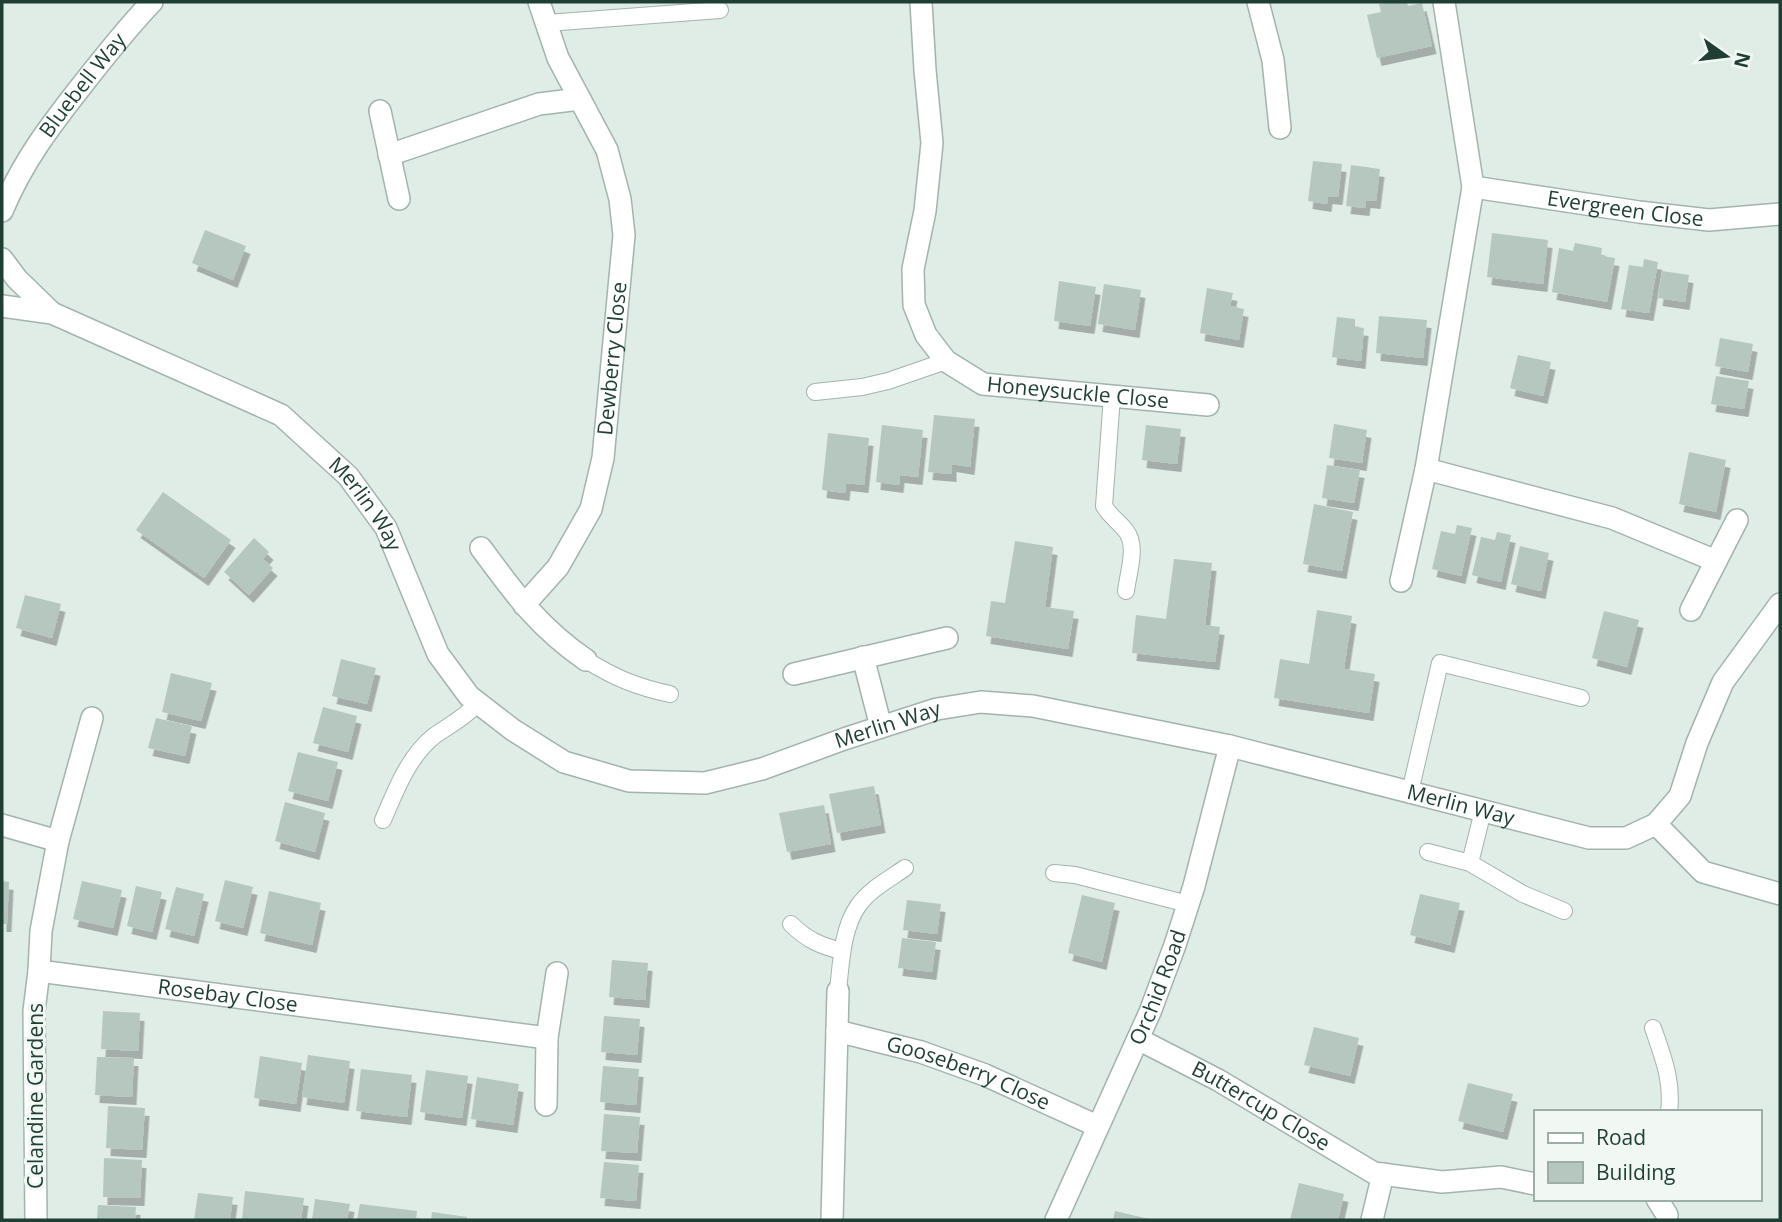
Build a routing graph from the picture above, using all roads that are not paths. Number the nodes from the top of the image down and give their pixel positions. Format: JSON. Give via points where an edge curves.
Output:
{"nodes":[{"id":1,"x":152,"y":2,"type":"edge"},
{"id":2,"x":539,"y":2,"type":"edge"},
{"id":3,"x":921,"y":2,"type":"edge"},
{"id":4,"x":1258,"y":2,"type":"edge"},
{"id":5,"x":1444,"y":2,"type":"edge"},
{"id":6,"x":720,"y":10,"type":"dead end"},
{"id":7,"x":547,"y":23,"type":"junction"},
{"id":8,"x":580,"y":99,"type":"junction"},
{"id":9,"x":380,"y":111,"type":"dead end"},
{"id":10,"x":1280,"y":128,"type":"dead end"},
{"id":11,"x":389,"y":155,"type":"junction"},
{"id":12,"x":10,"y":176,"type":"edge"},
{"id":13,"x":1473,"y":187,"type":"junction"},
{"id":14,"x":399,"y":199,"type":"dead end"},
{"id":15,"x":2,"y":211,"type":"edge"},
{"id":16,"x":1780,"y":214,"type":"edge"},
{"id":17,"x":2,"y":259,"type":"edge"},
{"id":18,"x":2,"y":306,"type":"edge"},
{"id":19,"x":52,"y":313,"type":"junction"},
{"id":20,"x":946,"y":360,"type":"junction"},
{"id":21,"x":815,"y":392,"type":"dead end"},
{"id":22,"x":1112,"y":396,"type":"junction"},
{"id":23,"x":1208,"y":405,"type":"dead end"},
{"id":24,"x":1426,"y":469,"type":"junction"},
{"id":25,"x":1737,"y":520,"type":"dead end"},
{"id":26,"x":481,"y":548,"type":"dead end"},
{"id":27,"x":1716,"y":561,"type":"junction"},
{"id":28,"x":1401,"y":581,"type":"dead end"},
{"id":29,"x":1126,"y":591,"type":"dead end"},
{"id":30,"x":1780,"y":604,"type":"edge"},
{"id":31,"x":524,"y":606,"type":"junction"},
{"id":32,"x":1691,"y":610,"type":"dead end"},
{"id":33,"x":947,"y":638,"type":"dead end"},
{"id":34,"x":863,"y":657,"type":"junction"},
{"id":35,"x":586,"y":660,"type":"joint"},
{"id":36,"x":794,"y":674,"type":"dead end"},
{"id":37,"x":670,"y":694,"type":"dead end"},
{"id":38,"x":1581,"y":698,"type":"dead end"},
{"id":39,"x":478,"y":703,"type":"junction"},
{"id":40,"x":92,"y":718,"type":"dead end"},
{"id":41,"x":881,"y":727,"type":"junction"},
{"id":42,"x":1230,"y":746,"type":"junction"},
{"id":43,"x":1410,"y":792,"type":"junction"},
{"id":44,"x":1483,"y":811,"type":"junction"},
{"id":45,"x":383,"y":820,"type":"dead end"},
{"id":46,"x":1656,"y":824,"type":"junction"},
{"id":47,"x":2,"y":825,"type":"edge"},
{"id":48,"x":58,"y":841,"type":"junction"},
{"id":49,"x":1428,"y":852,"type":"dead end"},
{"id":50,"x":1470,"y":863,"type":"junction"},
{"id":51,"x":905,"y":868,"type":"dead end"},
{"id":52,"x":1054,"y":873,"type":"dead end"},
{"id":53,"x":1780,"y":894,"type":"edge"},
{"id":54,"x":1188,"y":904,"type":"junction"},
{"id":55,"x":1564,"y":911,"type":"dead end"},
{"id":56,"x":791,"y":924,"type":"dead end"},
{"id":57,"x":842,"y":951,"type":"junction"},
{"id":58,"x":39,"y":971,"type":"junction"},
{"id":59,"x":557,"y":973,"type":"dead end"},
{"id":60,"x":838,"y":991,"type":"joint"},
{"id":61,"x":1653,"y":1028,"type":"dead end"},
{"id":62,"x":837,"y":1031,"type":"junction"},
{"id":63,"x":547,"y":1038,"type":"junction"},
{"id":64,"x":1138,"y":1039,"type":"junction"},
{"id":65,"x":546,"y":1105,"type":"dead end"},
{"id":66,"x":1669,"y":1110,"type":"edge"},
{"id":67,"x":1097,"y":1126,"type":"junction"},
{"id":68,"x":1382,"y":1174,"type":"junction"},
{"id":69,"x":1534,"y":1184,"type":"edge"},
{"id":70,"x":36,"y":1220,"type":"edge"},
{"id":71,"x":832,"y":1220,"type":"edge"},
{"id":72,"x":1056,"y":1220,"type":"edge"},
{"id":73,"x":1372,"y":1220,"type":"edge"}],
"edges":[{"from":1,"to":12,"type":"street","name":"Bluebell Way"},
{"from":2,"to":7,"type":"street","name":"Dewberry Close"},
{"from":3,"to":20,"type":"street","name":"Honeysuckle Close","via":[[932,143],[914,269],[914,305],[926,335]]},
{"from":4,"to":10,"type":"street","via":[[1273,60]]},
{"from":5,"to":13,"type":"street"},
{"from":6,"to":7,"type":"lane"},
{"from":7,"to":8,"type":"street","name":"Dewberry Close","via":[[558,58]]},
{"from":8,"to":11,"type":"street","via":[[540,104]]},
{"from":8,"to":31,"type":"street","name":"Dewberry Close","via":[[607,150],[624,235],[603,458],[592,509],[576,540]]},
{"from":9,"to":11,"type":"street"},
{"from":11,"to":14,"type":"street"},
{"from":12,"to":15,"type":"street","name":"Bluebell Way"},
{"from":13,"to":16,"type":"street","name":"Evergreen Close","via":[[1709,219]]},
{"from":13,"to":24,"type":"street"},
{"from":17,"to":19,"type":"street","name":"Merlin Way"},
{"from":18,"to":19,"type":"street","name":"Merlin Way"},
{"from":19,"to":39,"type":"street","name":"Merlin Way","via":[[281,415],[348,476],[386,528],[438,654]]},
{"from":20,"to":21,"type":"lane","via":[[888,381]]},
{"from":20,"to":22,"type":"street","name":"Honeysuckle Close","via":[[983,384]]},
{"from":22,"to":23,"type":"street","name":"Honeysuckle Close"},
{"from":22,"to":29,"type":"lane","via":[[1104,506],[1126,531],[1132,546]]},
{"from":24,"to":27,"type":"street","via":[[1612,518]]},
{"from":24,"to":28,"type":"street"},
{"from":25,"to":27,"type":"street"},
{"from":26,"to":31,"type":"street"},
{"from":27,"to":32,"type":"street"},
{"from":30,"to":46,"type":"street","name":"Merlin Way","via":[[1723,682],[1680,796]]},
{"from":31,"to":35,"type":"street","via":[[556,639]]},
{"from":33,"to":34,"type":"street"},
{"from":34,"to":36,"type":"street"},
{"from":34,"to":41,"type":"street"},
{"from":35,"to":37,"type":"lane","via":[[634,686]]},
{"from":38,"to":43,"type":"lane","via":[[1440,663]]},
{"from":39,"to":41,"type":"street","name":"Merlin Way","via":[[564,762],[629,781],[705,783],[762,769]]},
{"from":39,"to":45,"type":"lane","via":[[464,718],[433,737],[405,770]]},
{"from":40,"to":48,"type":"street"},
{"from":41,"to":42,"type":"street","name":"Merlin Way","via":[[937,709],[982,702],[1033,706]]},
{"from":42,"to":43,"type":"street","name":"Merlin Way"},
{"from":42,"to":54,"type":"street","name":"Orchid Road"},
{"from":43,"to":44,"type":"street","name":"Merlin Way"},
{"from":44,"to":46,"type":"street","name":"Merlin Way","via":[[1589,838],[1626,838]]},
{"from":44,"to":50,"type":"lane"},
{"from":46,"to":53,"type":"street","via":[[1703,872]]},
{"from":47,"to":48,"type":"street"},
{"from":48,"to":58,"type":"street","via":[[41,931]]},
{"from":49,"to":50,"type":"lane"},
{"from":50,"to":55,"type":"lane","via":[[1523,894]]},
{"from":51,"to":57,"type":"lane","via":[[858,906]]},
{"from":52,"to":54,"type":"lane"},
{"from":54,"to":64,"type":"street","name":"Orchid Road"},
{"from":56,"to":57,"type":"lane","via":[[805,938]]},
{"from":57,"to":60,"type":"lane"},
{"from":58,"to":63,"type":"street","name":"Rosebay Close"},
{"from":58,"to":70,"type":"street","name":"Celandine Gardens","via":[[34,1011]]},
{"from":59,"to":63,"type":"street"},
{"from":60,"to":62,"type":"street"},
{"from":61,"to":66,"type":"lane","via":[[1667,1069]]},
{"from":62,"to":67,"type":"street","name":"Gooseberry Close","via":[[985,1074]]},
{"from":62,"to":71,"type":"street"},
{"from":63,"to":65,"type":"street"},
{"from":64,"to":67,"type":"street","name":"Orchid Road"},
{"from":64,"to":68,"type":"street","name":"Buttercup Close"},
{"from":67,"to":72,"type":"street","name":"Orchid Road"},
{"from":68,"to":69,"type":"street","name":"Buttercup Close","via":[[1442,1182],[1501,1177]]},
{"from":68,"to":73,"type":"street"}]}
